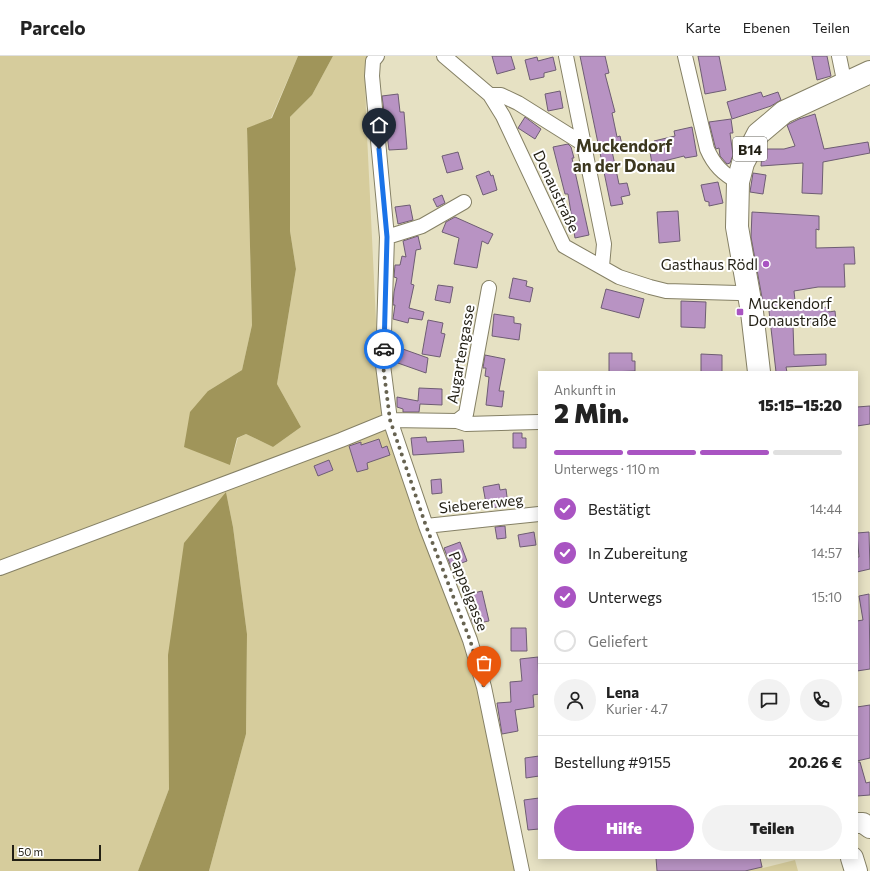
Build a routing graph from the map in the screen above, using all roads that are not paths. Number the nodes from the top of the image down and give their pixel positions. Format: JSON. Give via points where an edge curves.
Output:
{"nodes":[{"id":1,"x":377,"y":56,"type":"edge"},
{"id":2,"x":444,"y":56,"type":"edge"},
{"id":3,"x":566,"y":56,"type":"edge"},
{"id":4,"x":685,"y":56,"type":"edge"},
{"id":5,"x":839,"y":56,"type":"edge"},
{"id":6,"x":870,"y":72,"type":"edge"},
{"id":7,"x":845,"y":84,"type":"junction"},
{"id":8,"x":490,"y":95,"type":"junction"},
{"id":9,"x":585,"y":145,"type":"junction"},
{"id":10,"x":738,"y":182,"type":"junction"},
{"id":11,"x":464,"y":202,"type":"dead end"},
{"id":12,"x":387,"y":237,"type":"junction"},
{"id":13,"x":602,"y":266,"type":"junction"},
{"id":14,"x":489,"y":288,"type":"dead end"},
{"id":15,"x":748,"y":291,"type":"junction"},
{"id":16,"x":759,"y":371,"type":"edge"},
{"id":17,"x":390,"y":420,"type":"junction"},
{"id":18,"x":457,"y":421,"type":"junction"},
{"id":19,"x":538,"y":422,"type":"edge"},
{"id":20,"x":538,"y":514,"type":"edge"},
{"id":21,"x":426,"y":526,"type":"junction"},
{"id":22,"x":0,"y":568,"type":"edge"},
{"id":23,"x":858,"y":823,"type":"edge"},
{"id":24,"x":870,"y":828,"type":"edge"},
{"id":25,"x":852,"y":859,"type":"edge"},
{"id":26,"x":522,"y":871,"type":"edge"},
{"id":27,"x":856,"y":871,"type":"edge"}],
"edges":[{"from":1,"to":12,"type":"street","name":"Pappelgasse","via":[[373,61],[372,76]]},
{"from":2,"to":8,"type":"street","name":"Donaustraße"},
{"from":3,"to":9,"type":"street"},
{"from":4,"to":10,"type":"street","via":[[713,163],[728,177]]},
{"from":5,"to":7,"type":"street"},
{"from":6,"to":7,"type":"main road","number":"B14"},
{"from":7,"to":10,"type":"main road","number":"B14","via":[[784,112],[758,134],[743,163]]},
{"from":8,"to":9,"type":"street","via":[[501,95],[518,103]]},
{"from":8,"to":13,"type":"street","name":"Donaustraße","via":[[503,116],[564,246]]},
{"from":9,"to":13,"type":"street","via":[[604,244]]},
{"from":10,"to":15,"type":"main road","number":"B14","via":[[737,227]]},
{"from":11,"to":12,"type":"street","via":[[422,226]]},
{"from":12,"to":17,"type":"street","name":"Pappelgasse","via":[[383,365]]},
{"from":13,"to":15,"type":"street","name":"Donaustraße","via":[[619,277],[666,291]]},
{"from":14,"to":18,"type":"street","name":"Augartengasse","via":[[466,414]]},
{"from":15,"to":16,"type":"main road","number":"B14"},
{"from":17,"to":18,"type":"street","name":"Augartengasse"},
{"from":17,"to":21,"type":"street","name":"Pappelgasse"},
{"from":17,"to":22,"type":"street"},
{"from":18,"to":19,"type":"street","name":"Augartengasse","via":[[466,424]]},
{"from":20,"to":21,"type":"street","name":"Siebererweg"},
{"from":21,"to":26,"type":"street","name":"Pappelgasse","via":[[470,640],[484,687]]},
{"from":23,"to":24,"type":"street"},
{"from":25,"to":27,"type":"main road"}]}
